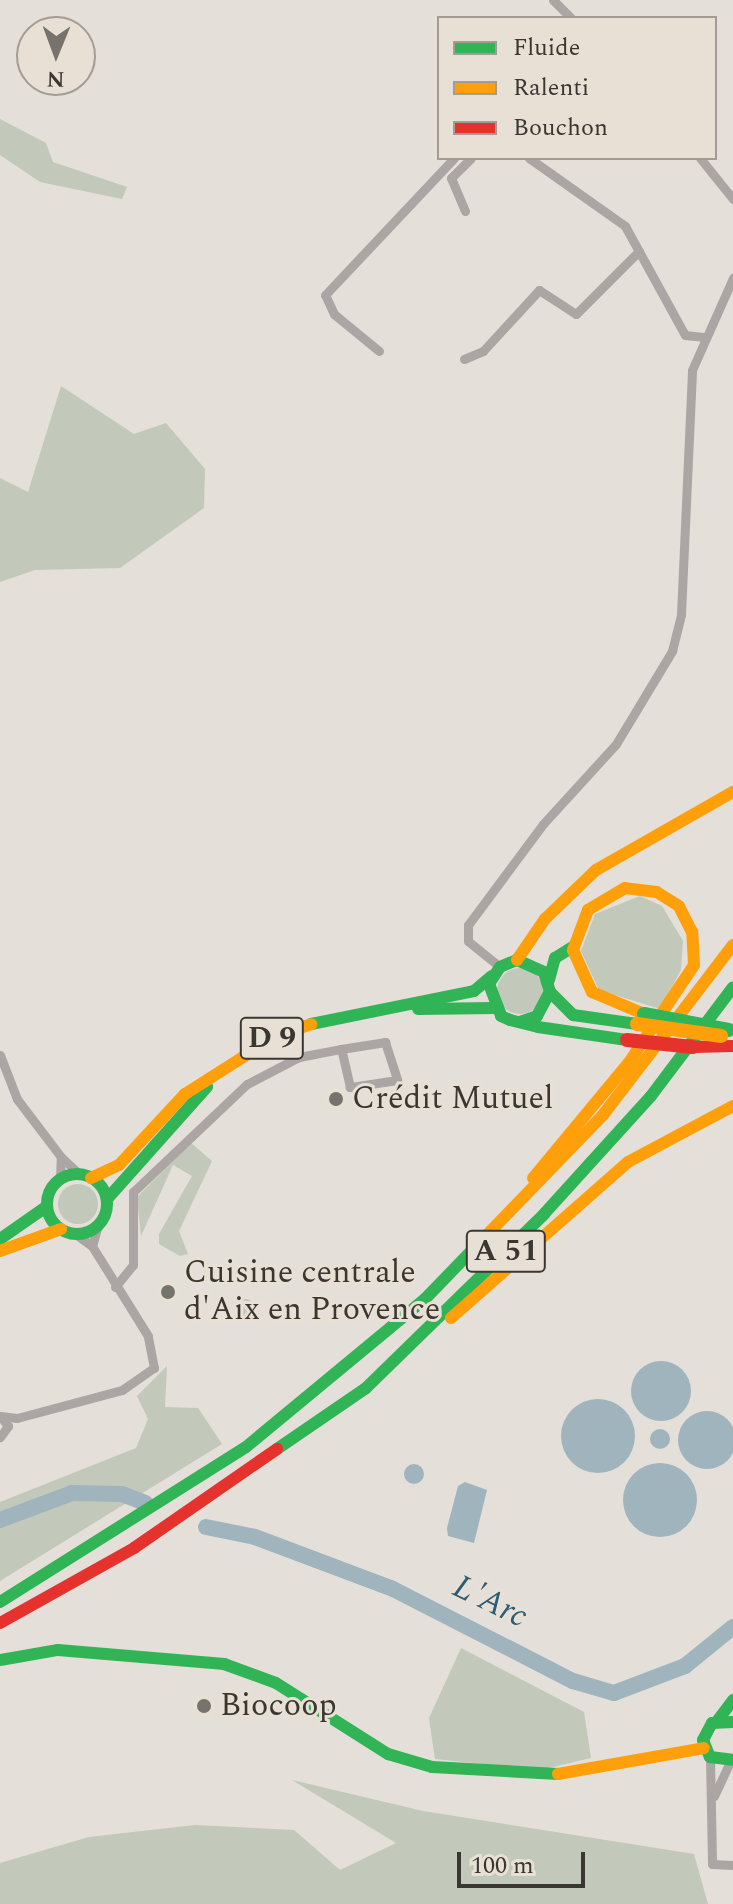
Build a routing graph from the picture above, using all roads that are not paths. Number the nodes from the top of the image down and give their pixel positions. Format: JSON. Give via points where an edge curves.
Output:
{"nodes":[{"id":1,"x":553,"y":0,"type":"edge"},
{"id":2,"x":569,"y":16,"type":"edge"},
{"id":3,"x":452,"y":160,"type":"edge"},
{"id":4,"x":469,"y":160,"type":"edge"},
{"id":5,"x":532,"y":160,"type":"edge"},
{"id":6,"x":702,"y":160,"type":"edge"},
{"id":7,"x":733,"y":199,"type":"edge"},
{"id":8,"x":465,"y":211,"type":"dead end"},
{"id":9,"x":639,"y":251,"type":"junction"},
{"id":10,"x":733,"y":278,"type":"edge"},
{"id":11,"x":703,"y":337,"type":"junction"},
{"id":12,"x":379,"y":351,"type":"dead end"},
{"id":13,"x":464,"y":359,"type":"dead end"},
{"id":14,"x":733,"y":792,"type":"edge"},
{"id":15,"x":733,"y":945,"type":"edge"},
{"id":16,"x":574,"y":946,"type":"junction"},
{"id":17,"x":517,"y":960,"type":"junction"},
{"id":18,"x":496,"y":972,"type":"junction"},
{"id":19,"x":550,"y":986,"type":"junction"},
{"id":20,"x":733,"y":987,"type":"edge"},
{"id":21,"x":494,"y":1008,"type":"junction"},
{"id":22,"x":640,"y":1019,"type":"junction"},
{"id":23,"x":520,"y":1022,"type":"junction"},
{"id":24,"x":728,"y":1041,"type":"edge"},
{"id":25,"x":341,"y":1049,"type":"junction"},
{"id":26,"x":0,"y":1055,"type":"edge"},
{"id":27,"x":733,"y":1106,"type":"edge"},
{"id":28,"x":61,"y":1157,"type":"junction"},
{"id":29,"x":89,"y":1178,"type":"junction"},
{"id":30,"x":60,"y":1180,"type":"junction"},
{"id":31,"x":108,"y":1198,"type":"junction"},
{"id":32,"x":46,"y":1207,"type":"junction"},
{"id":33,"x":98,"y":1225,"type":"junction"},
{"id":34,"x":68,"y":1231,"type":"junction"},
{"id":35,"x":0,"y":1239,"type":"edge"},
{"id":36,"x":92,"y":1246,"type":"junction"},
{"id":37,"x":0,"y":1251,"type":"edge"},
{"id":38,"x":115,"y":1287,"type":"junction"},
{"id":39,"x":383,"y":1336,"type":"junction"},
{"id":40,"x":366,"y":1388,"type":"junction"},
{"id":41,"x":0,"y":1416,"type":"edge"},
{"id":42,"x":17,"y":1418,"type":"junction"},
{"id":43,"x":4,"y":1433,"type":"edge"},
{"id":44,"x":0,"y":1602,"type":"edge"},
{"id":45,"x":0,"y":1623,"type":"edge"},
{"id":46,"x":0,"y":1660,"type":"edge"},
{"id":47,"x":733,"y":1700,"type":"edge"},
{"id":48,"x":725,"y":1721,"type":"edge"},
{"id":49,"x":706,"y":1746,"type":"junction"},
{"id":50,"x":732,"y":1760,"type":"edge"},
{"id":51,"x":711,"y":1807,"type":"junction"},
{"id":52,"x":733,"y":1865,"type":"edge"}],
"edges":[{"from":1,"to":2,"type":"street"},
{"from":3,"to":12,"type":"street","via":[[325,295],[344,323]]},
{"from":4,"to":8,"type":"street","via":[[451,178]]},
{"from":5,"to":9,"type":"street","via":[[625,226]]},
{"from":6,"to":7,"type":"street"},
{"from":9,"to":11,"type":"street","via":[[685,335]]},
{"from":9,"to":13,"type":"street","via":[[576,314],[539,290],[483,351]]},
{"from":10,"to":11,"type":"street"},
{"from":11,"to":18,"type":"street","via":[[692,370],[681,614],[672,651],[616,744],[543,824],[468,925],[468,941]]},
{"from":14,"to":17,"type":"main road","via":[[596,870],[545,919]]},
{"from":15,"to":39,"type":"main road","number":"A 51","via":[[557,1168]]},
{"from":16,"to":19,"type":"main road","via":[[555,958]]},
{"from":16,"to":22,"type":"main road","via":[[592,992]]},
{"from":16,"to":39,"type":"main road","via":[[593,904],[633,888],[679,906],[695,957],[677,998],[588,1113]]},
{"from":17,"to":18,"type":"main road"},
{"from":17,"to":19,"type":"main road","via":[[536,965]]},
{"from":18,"to":21,"type":"main road"},
{"from":18,"to":29,"type":"main road","number":"D 9","via":[[474,991],[332,1017],[278,1035],[185,1094],[119,1165]]},
{"from":19,"to":22,"type":"main road","via":[[573,1015]]},
{"from":19,"to":23,"type":"main road","via":[[537,1016]]},
{"from":20,"to":40,"type":"main road","number":"A 51","via":[[646,1102],[544,1214]]},
{"from":21,"to":23,"type":"main road"},
{"from":21,"to":31,"type":"main road","number":"D 9","via":[[427,1008],[337,1022],[248,1057],[211,1083]]},
{"from":22,"to":24,"type":"main road","bridge":true},
{"from":23,"to":24,"type":"main road","bridge":true,"via":[[693,1047]]},
{"from":25,"to":25,"type":"street","via":[[385,1042],[397,1080],[350,1087]]},
{"from":25,"to":38,"type":"street","via":[[299,1057],[247,1084],[133,1192],[133,1265]]},
{"from":26,"to":28,"type":"street","via":[[17,1099]]},
{"from":27,"to":40,"type":"main road","via":[[628,1162]]},
{"from":28,"to":29,"type":"street"},
{"from":28,"to":30,"type":"street"},
{"from":29,"to":30,"type":"main road"},
{"from":29,"to":31,"type":"main road"},
{"from":30,"to":32,"type":"main road"},
{"from":31,"to":33,"type":"main road"},
{"from":32,"to":34,"type":"main road"},
{"from":32,"to":35,"type":"main road"},
{"from":33,"to":34,"type":"main road"},
{"from":33,"to":36,"type":"street"},
{"from":34,"to":36,"type":"street"},
{"from":34,"to":37,"type":"main road"},
{"from":36,"to":38,"type":"street"},
{"from":38,"to":42,"type":"street","via":[[153,1346],[154,1368],[122,1390]]},
{"from":39,"to":44,"type":"main road","number":"A 51","via":[[169,1500]]},
{"from":40,"to":45,"type":"main road","number":"A 51","via":[[159,1532]]},
{"from":41,"to":42,"type":"street"},
{"from":41,"to":43,"type":"street"},
{"from":42,"to":43,"type":"street"},
{"from":46,"to":49,"type":"main road","via":[[58,1650],[224,1664],[276,1683],[388,1754],[432,1767],[546,1776],[678,1747]]},
{"from":47,"to":48,"type":"main road"},
{"from":48,"to":49,"type":"main road"},
{"from":49,"to":50,"type":"main road"},
{"from":49,"to":51,"type":"street"},
{"from":50,"to":51,"type":"street"},
{"from":51,"to":52,"type":"street","via":[[712,1864]]}]}
